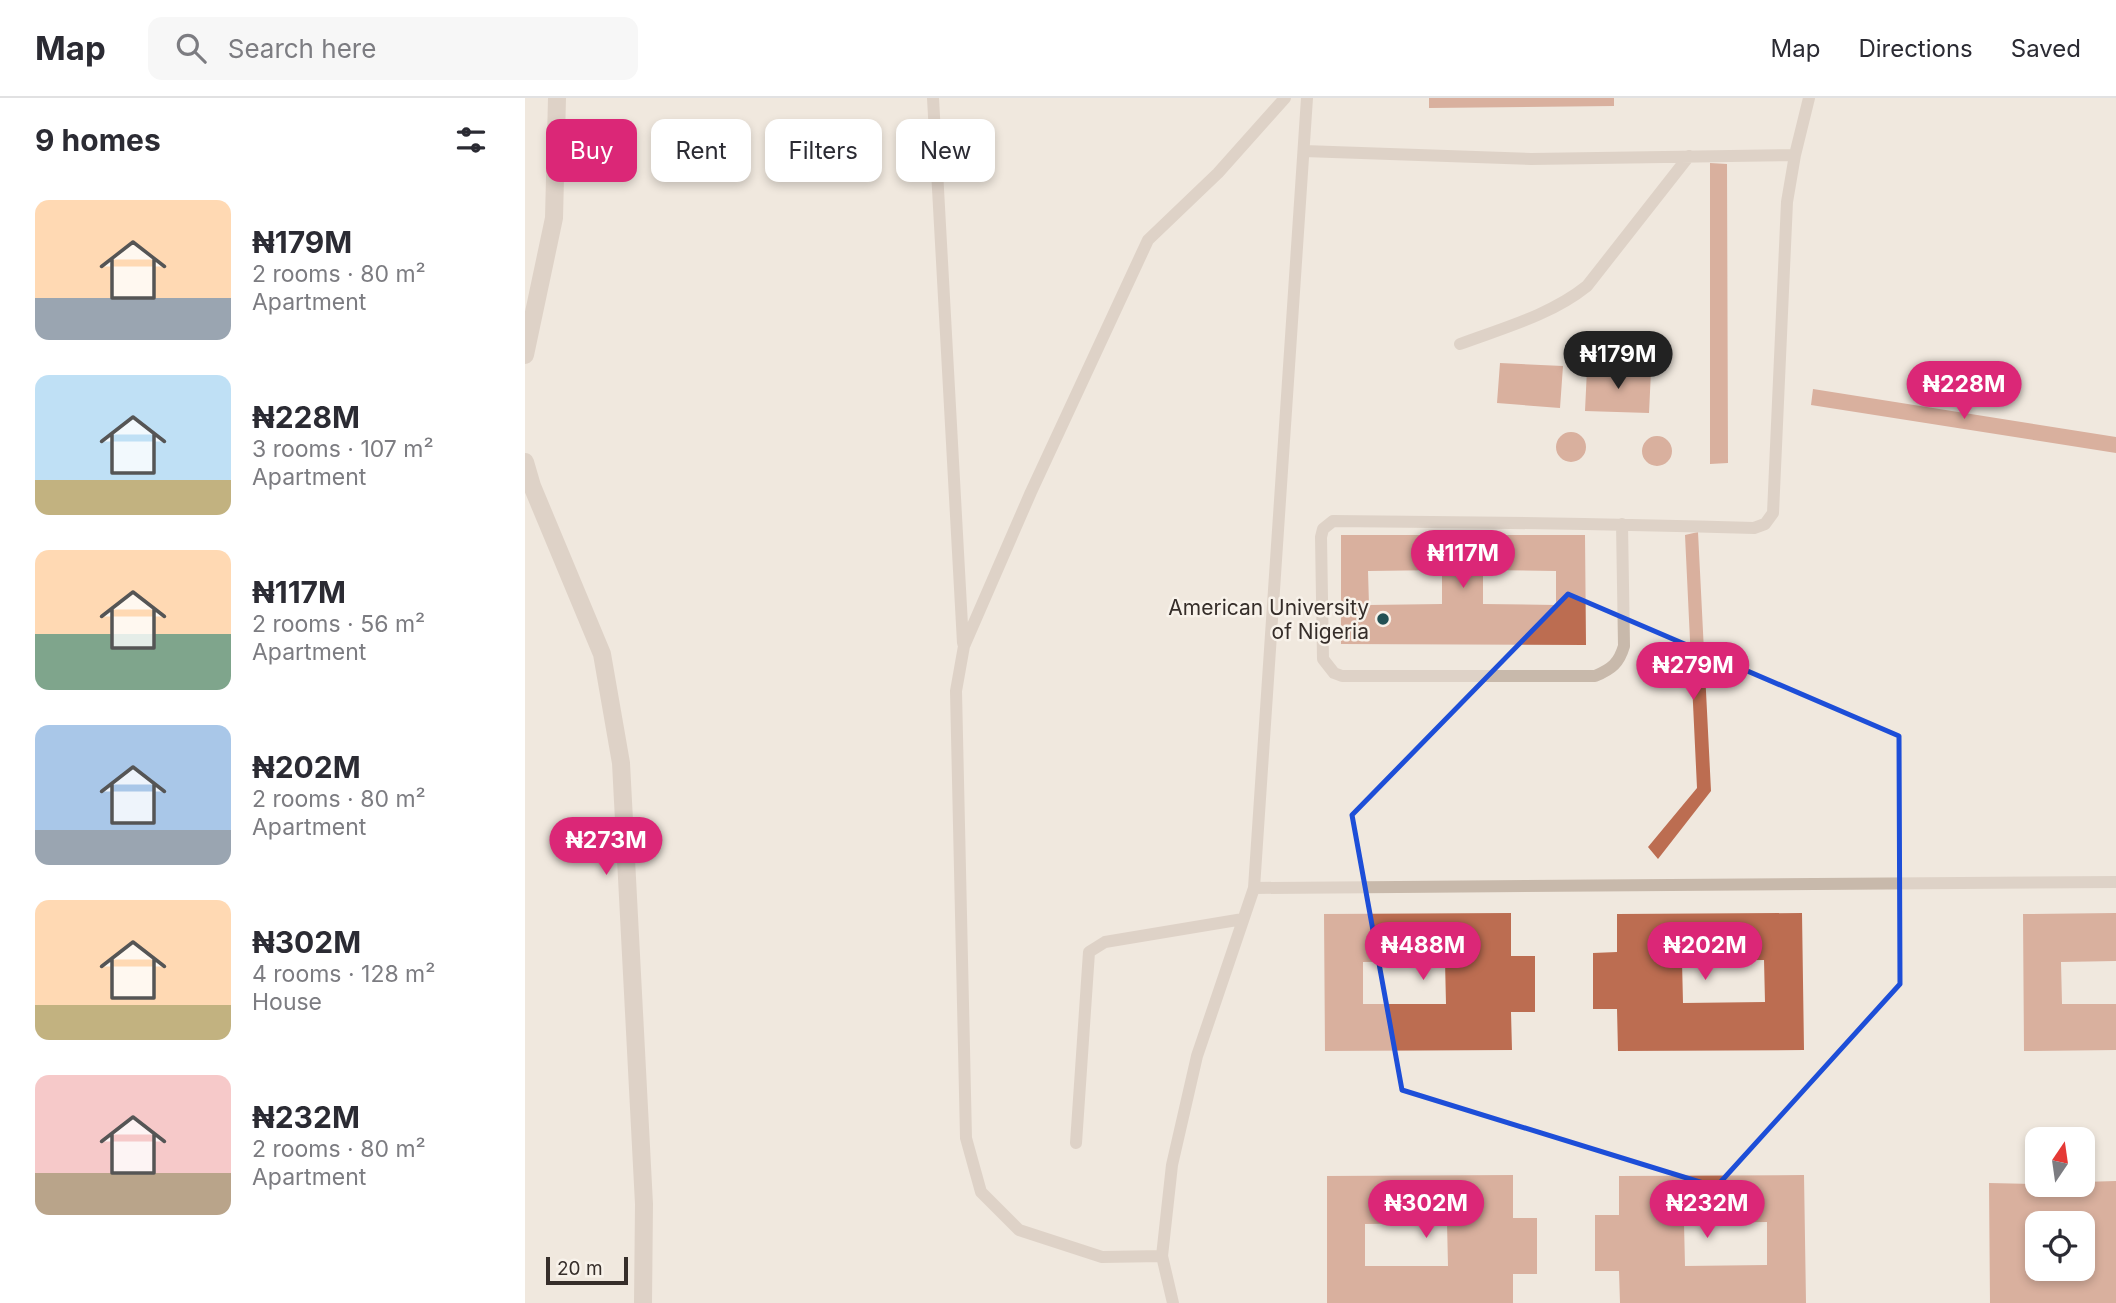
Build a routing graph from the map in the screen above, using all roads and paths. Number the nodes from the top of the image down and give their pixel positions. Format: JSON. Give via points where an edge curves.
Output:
{"nodes":[{"id":1,"x":557,"y":98,"type":"edge"},
{"id":2,"x":933,"y":98,"type":"edge"},
{"id":3,"x":1285,"y":98,"type":"edge"},
{"id":4,"x":1307,"y":98,"type":"edge"},
{"id":5,"x":1809,"y":98,"type":"edge"},
{"id":6,"x":1304,"y":151,"type":"junction"},
{"id":7,"x":1795,"y":155,"type":"junction"},
{"id":8,"x":1689,"y":156,"type":"junction"},
{"id":9,"x":1461,"y":344,"type":"dead end"},
{"id":10,"x":525,"y":355,"type":"edge"},
{"id":11,"x":525,"y":462,"type":"edge"},
{"id":12,"x":1622,"y":524,"type":"junction"},
{"id":13,"x":964,"y":646,"type":"junction"},
{"id":14,"x":2116,"y":882,"type":"edge"},
{"id":15,"x":1254,"y":888,"type":"junction"},
{"id":16,"x":1243,"y":919,"type":"junction"},
{"id":17,"x":1076,"y":1143,"type":"dead end"},
{"id":18,"x":1162,"y":1256,"type":"junction"},
{"id":19,"x":643,"y":1303,"type":"edge"},
{"id":20,"x":1173,"y":1303,"type":"edge"}],
"edges":[{"from":1,"to":10,"type":"street","via":[[554,218]]},
{"from":2,"to":13,"type":"lane"},
{"from":3,"to":13,"type":"lane","via":[[1149,240]]},
{"from":4,"to":6,"type":"lane"},
{"from":5,"to":7,"type":"lane"},
{"from":6,"to":8,"type":"lane","via":[[1531,159]]},
{"from":6,"to":15,"type":"lane"},
{"from":7,"to":8,"type":"lane"},
{"from":7,"to":12,"type":"lane","via":[[1787,202],[1773,513],[1753,528]]},
{"from":8,"to":9,"type":"lane","via":[[1587,286],[1548,310]]},
{"from":11,"to":19,"type":"street","via":[[602,654],[621,762],[644,1205]]},
{"from":12,"to":12,"type":"lane","via":[[1333,521],[1321,537],[1323,659],[1342,676],[1595,676],[1605,672],[1621,658],[1624,646]]},
{"from":13,"to":18,"type":"lane","via":[[956,691],[966,1138],[981,1192],[1019,1230],[1102,1257]]},
{"from":14,"to":15,"type":"lane"},
{"from":15,"to":16,"type":"lane"},
{"from":16,"to":17,"type":"lane","via":[[1105,942],[1089,953]]},
{"from":16,"to":18,"type":"lane","via":[[1197,1056],[1172,1165]]},
{"from":18,"to":20,"type":"lane"}]}
